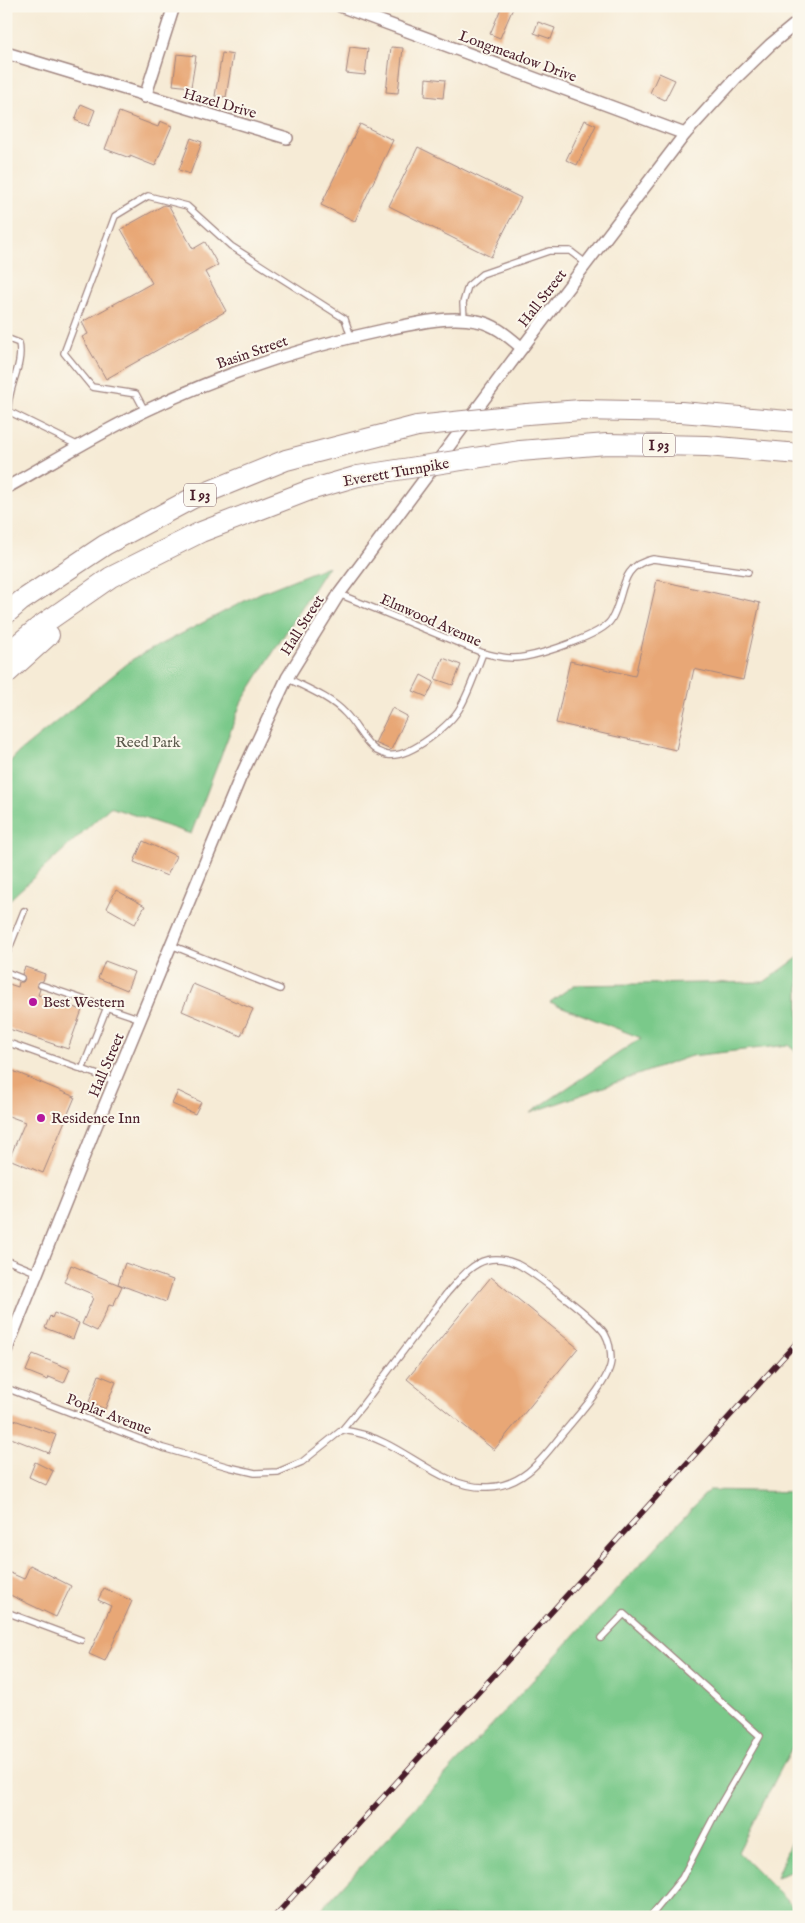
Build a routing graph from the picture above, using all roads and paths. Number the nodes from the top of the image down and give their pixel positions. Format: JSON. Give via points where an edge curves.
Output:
{"nodes":[{"id":1,"x":174,"y":6,"type":"edge"},
{"id":2,"x":340,"y":6,"type":"edge"},
{"id":3,"x":799,"y":21,"type":"edge"},
{"id":4,"x":6,"y":53,"type":"edge"},
{"id":5,"x":145,"y":96,"type":"junction"},
{"id":6,"x":685,"y":134,"type":"junction"},
{"id":7,"x":287,"y":138,"type":"dead end"},
{"id":8,"x":587,"y":264,"type":"junction"},
{"id":9,"x":464,"y":320,"type":"junction"},
{"id":10,"x":352,"y":337,"type":"junction"},
{"id":11,"x":6,"y":338,"type":"edge"},
{"id":12,"x":522,"y":348,"type":"junction"},
{"id":13,"x":145,"y":411,"type":"junction"},
{"id":14,"x":799,"y":422,"type":"edge"},
{"id":15,"x":79,"y":446,"type":"junction"},
{"id":16,"x":799,"y":454,"type":"edge"},
{"id":17,"x":6,"y":488,"type":"edge"},
{"id":18,"x":748,"y":572,"type":"dead end"},
{"id":19,"x":111,"y":577,"type":"junction"},
{"id":20,"x":339,"y":594,"type":"junction"},
{"id":21,"x":6,"y":614,"type":"edge"},
{"id":22,"x":6,"y":654,"type":"edge"},
{"id":23,"x":483,"y":654,"type":"junction"},
{"id":24,"x":6,"y":674,"type":"edge"},
{"id":25,"x":287,"y":678,"type":"junction"},
{"id":26,"x":24,"y":911,"type":"dead end"},
{"id":27,"x":171,"y":945,"type":"junction"},
{"id":28,"x":6,"y":956,"type":"edge"},
{"id":29,"x":6,"y":972,"type":"edge"},
{"id":30,"x":21,"y":978,"type":"dead end"},
{"id":31,"x":41,"y":985,"type":"dead end"},
{"id":32,"x":280,"y":989,"type":"dead end"},
{"id":33,"x":107,"y":1007,"type":"junction"},
{"id":34,"x":141,"y":1019,"type":"junction"},
{"id":35,"x":6,"y":1042,"type":"edge"},
{"id":36,"x":82,"y":1070,"type":"junction"},
{"id":37,"x":116,"y":1081,"type":"junction"},
{"id":38,"x":6,"y":1260,"type":"edge"},
{"id":39,"x":38,"y":1273,"type":"junction"},
{"id":40,"x":6,"y":1351,"type":"edge"},
{"id":41,"x":6,"y":1388,"type":"edge"},
{"id":42,"x":342,"y":1430,"type":"junction"},
{"id":43,"x":6,"y":1612,"type":"edge"},
{"id":44,"x":601,"y":1638,"type":"dead end"},
{"id":45,"x":80,"y":1640,"type":"dead end"},
{"id":46,"x":650,"y":1917,"type":"edge"}],
"edges":[{"from":1,"to":5,"type":"street"},
{"from":2,"to":6,"type":"street","name":"Longmeadow Drive"},
{"from":3,"to":6,"type":"street","name":"Hall Street","via":[[736,78]]},
{"from":4,"to":5,"type":"street","name":"Hazel Drive"},
{"from":5,"to":7,"type":"street","name":"Hazel Drive"},
{"from":6,"to":8,"type":"street","name":"Hall Street"},
{"from":8,"to":9,"type":"lane","via":[[570,251],[549,251],[482,274],[468,286]]},
{"from":8,"to":12,"type":"street","name":"Hall Street"},
{"from":9,"to":10,"type":"street","name":"Basin Street","via":[[409,325]]},
{"from":9,"to":12,"type":"street","name":"Basin Street","via":[[491,325]]},
{"from":10,"to":13,"type":"street","name":"Basin Street","via":[[250,368]]},
{"from":10,"to":13,"type":"lane","via":[[345,319],[231,246],[187,206],[148,196],[115,216],[64,353],[92,387],[136,394]]},
{"from":11,"to":15,"type":"lane","via":[[19,343],[22,353],[7,400],[8,411]]},
{"from":12,"to":20,"type":"street","name":"Hall Street"},
{"from":13,"to":15,"type":"street","name":"Basin Street"},
{"from":14,"to":21,"type":"highway","number":"I 93","bridge":true,"via":[[681,412],[581,410],[417,426],[286,460],[193,498],[105,545]]},
{"from":15,"to":17,"type":"street","name":"Basin Street"},
{"from":16,"to":19,"type":"highway","name":"Everett Turnpike","number":"I 93","bridge":true,"via":[[707,446],[606,444],[520,451],[358,476],[310,490],[201,532]]},
{"from":18,"to":23,"type":"lane","via":[[653,559],[640,561],[624,581],[611,620],[603,630],[524,657]]},
{"from":19,"to":22,"type":"highway","name":"Everett Turnpike","number":"I 93"},
{"from":19,"to":24,"type":"highway"},
{"from":20,"to":23,"type":"lane","name":"Elmwood Avenue"},
{"from":20,"to":25,"type":"street","name":"Hall Street"},
{"from":23,"to":25,"type":"lane","name":"Elmwood Avenue","via":[[461,707],[442,730],[410,750],[387,756],[376,750],[334,703]]},
{"from":25,"to":27,"type":"street","name":"Hall Street","via":[[255,744]]},
{"from":26,"to":28,"type":"lane"},
{"from":27,"to":32,"type":"lane"},
{"from":27,"to":34,"type":"street","name":"Hall Street"},
{"from":29,"to":30,"type":"lane"},
{"from":31,"to":33,"type":"lane"},
{"from":33,"to":34,"type":"lane"},
{"from":33,"to":36,"type":"lane"},
{"from":34,"to":37,"type":"street","name":"Hall Street"},
{"from":35,"to":36,"type":"lane"},
{"from":36,"to":37,"type":"lane"},
{"from":37,"to":39,"type":"street","name":"Hall Street"},
{"from":38,"to":39,"type":"lane"},
{"from":39,"to":40,"type":"street","name":"Hall Street"},
{"from":41,"to":42,"type":"lane","name":"Poplar Avenue","via":[[164,1448],[255,1473],[278,1472],[302,1462]]},
{"from":42,"to":42,"type":"lane","name":"Poplar Avenue","via":[[447,1293],[476,1264],[488,1260],[514,1263],[529,1271],[594,1322],[609,1345],[611,1360],[608,1374],[599,1387],[542,1460],[527,1474],[506,1485],[472,1487],[452,1480],[386,1443],[361,1433]]},
{"from":43,"to":45,"type":"lane"},
{"from":44,"to":46,"type":"lane","via":[[624,1614],[760,1736],[682,1878]]}]}
